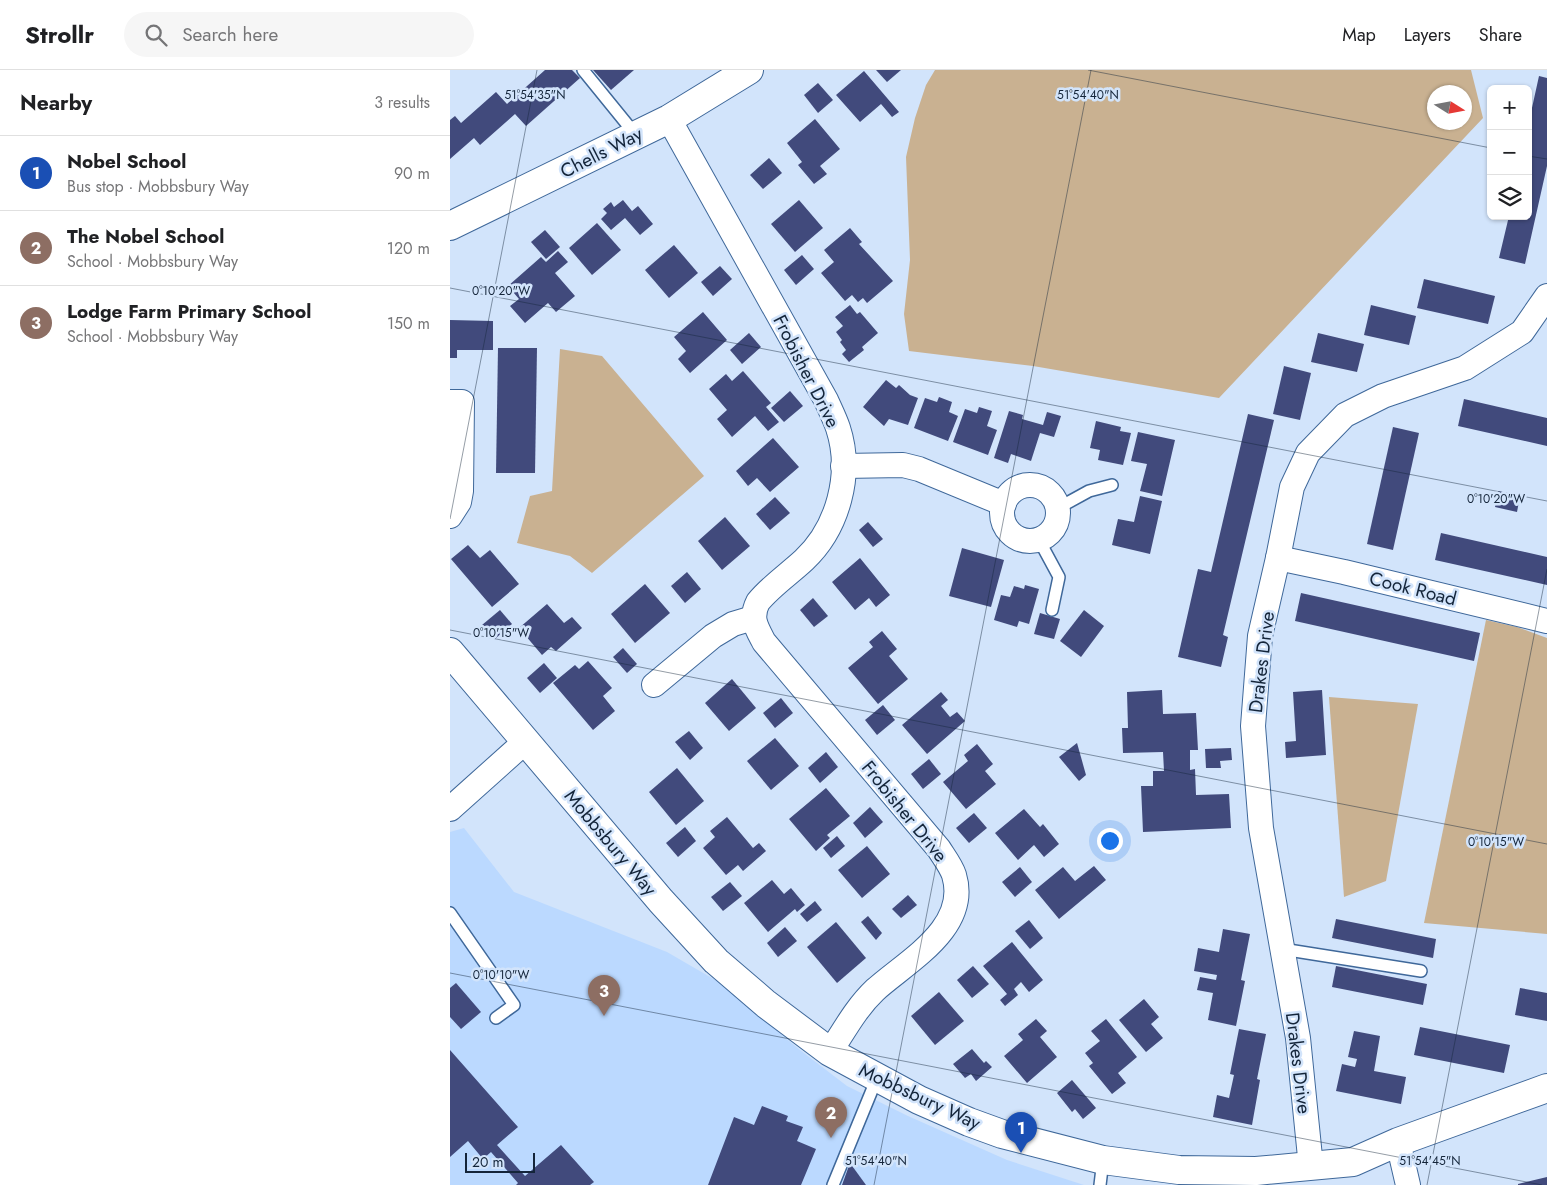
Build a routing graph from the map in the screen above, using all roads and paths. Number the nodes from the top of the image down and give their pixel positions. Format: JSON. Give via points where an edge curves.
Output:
{"nodes":[{"id":1,"x":583,"y":70,"type":"edge"},
{"id":2,"x":749,"y":70,"type":"edge"},
{"id":3,"x":669,"y":119,"type":"junction"},
{"id":4,"x":635,"y":134,"type":"junction"},
{"id":5,"x":450,"y":226,"type":"edge"},
{"id":6,"x":1547,"y":296,"type":"edge"},
{"id":7,"x":450,"y":402,"type":"edge"},
{"id":8,"x":844,"y":466,"type":"junction"},
{"id":9,"x":1112,"y":484,"type":"dead end"},
{"id":10,"x":1004,"y":504,"type":"junction"},
{"id":11,"x":1058,"y":508,"type":"junction"},
{"id":12,"x":450,"y":516,"type":"edge"},
{"id":13,"x":1039,"y":540,"type":"junction"},
{"id":14,"x":1278,"y":558,"type":"junction"},
{"id":15,"x":1052,"y":610,"type":"dead end"},
{"id":16,"x":753,"y":618,"type":"junction"},
{"id":17,"x":1547,"y":621,"type":"edge"},
{"id":18,"x":450,"y":652,"type":"edge"},
{"id":19,"x":654,"y":685,"type":"dead end"},
{"id":20,"x":526,"y":741,"type":"junction"},
{"id":21,"x":450,"y":809,"type":"edge"},
{"id":22,"x":450,"y":913,"type":"edge"},
{"id":23,"x":1282,"y":949,"type":"junction"},
{"id":24,"x":1421,"y":971,"type":"dead end"},
{"id":25,"x":496,"y":1018,"type":"dead end"},
{"id":26,"x":830,"y":1052,"type":"junction"},
{"id":27,"x":877,"y":1078,"type":"junction"},
{"id":28,"x":1547,"y":1088,"type":"edge"},
{"id":29,"x":1398,"y":1142,"type":"junction"},
{"id":30,"x":1311,"y":1167,"type":"junction"},
{"id":31,"x":1102,"y":1173,"type":"edge"},
{"id":32,"x":833,"y":1185,"type":"edge"},
{"id":33,"x":1408,"y":1185,"type":"edge"}],
"edges":[{"from":1,"to":4,"type":"lane"},
{"from":2,"to":3,"type":"street","name":"Chells Way"},
{"from":3,"to":4,"type":"street","name":"Chells Way"},
{"from":3,"to":8,"type":"street","name":"Frobisher Drive","via":[[826,400],[839,429]]},
{"from":4,"to":5,"type":"street","name":"Chells Way"},
{"from":6,"to":14,"type":"street","name":"Drakes Drive","via":[[1522,332],[1465,368],[1383,396],[1345,415],[1308,452],[1292,487]]},
{"from":7,"to":12,"type":"street","via":[[462,402],[461,491],[459,502]]},
{"from":8,"to":10,"type":"street","via":[[903,465]]},
{"from":8,"to":16,"type":"street","name":"Frobisher Drive","via":[[839,502],[824,536],[804,560],[763,596]]},
{"from":9,"to":11,"type":"lane","via":[[1089,491]]},
{"from":10,"to":11,"type":"street","via":[[1015,490],[1032,486],[1049,492]]},
{"from":10,"to":13,"type":"street","via":[[1004,521],[1014,536],[1022,540]]},
{"from":11,"to":13,"type":"street","via":[[1055,527]]},
{"from":13,"to":15,"type":"lane","via":[[1059,577]]},
{"from":14,"to":17,"type":"street","name":"Cook Road"},
{"from":14,"to":23,"type":"street","name":"Drakes Drive","via":[[1260,636],[1254,726],[1261,828]]},
{"from":16,"to":19,"type":"street","via":[[733,624],[713,636]]},
{"from":16,"to":26,"type":"street","name":"Frobisher Drive","via":[[764,642],[939,849],[949,864],[956,886],[953,910],[941,933],[874,991]]},
{"from":18,"to":20,"type":"street","name":"Mobbsbury Way"},
{"from":20,"to":21,"type":"street"},
{"from":20,"to":26,"type":"street","name":"Mobbsbury Way","via":[[716,961]]},
{"from":22,"to":25,"type":"lane","via":[[514,1005]]},
{"from":23,"to":24,"type":"lane"},
{"from":23,"to":30,"type":"street","name":"Drakes Drive","via":[[1298,1038]]},
{"from":26,"to":27,"type":"street","name":"Mobbsbury Way"},
{"from":27,"to":31,"type":"street","name":"Mobbsbury Way","via":[[969,1122]]},
{"from":27,"to":32,"type":"lane"},
{"from":28,"to":29,"type":"street","name":"Mobbsbury Way"},
{"from":29,"to":30,"type":"street","name":"Mobbsbury Way","via":[[1353,1162]]},
{"from":29,"to":33,"type":"street"},
{"from":30,"to":31,"type":"street","name":"Mobbsbury Way"}]}
